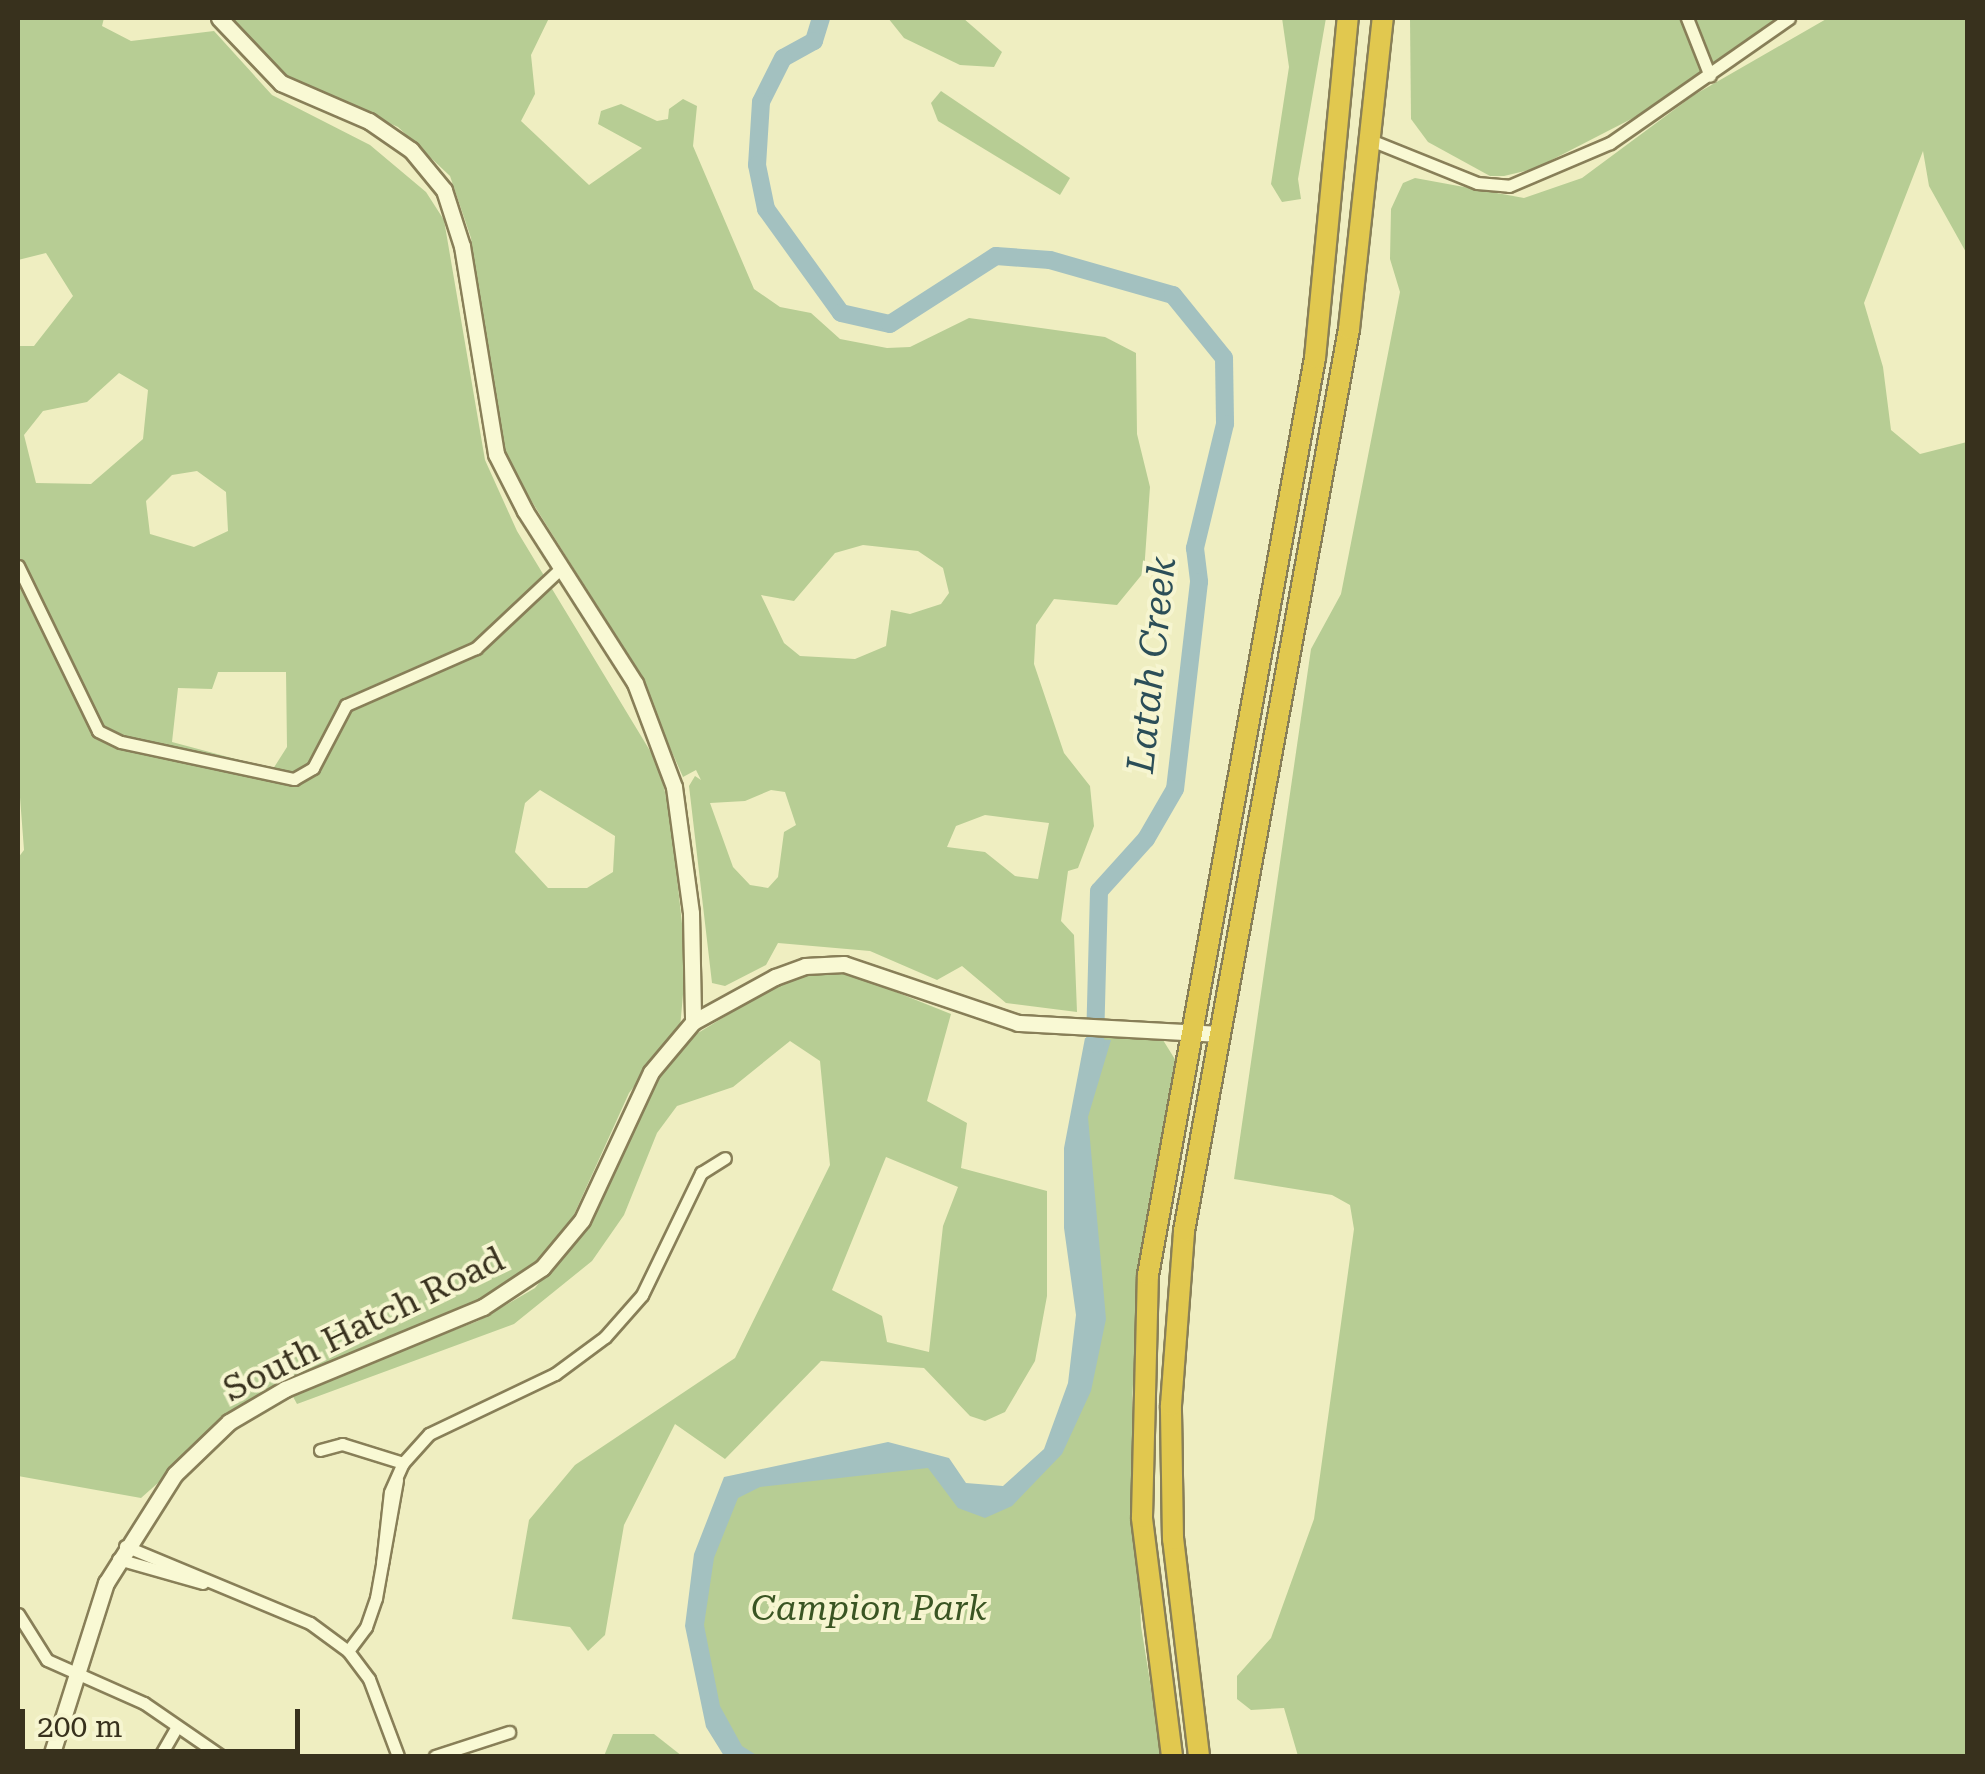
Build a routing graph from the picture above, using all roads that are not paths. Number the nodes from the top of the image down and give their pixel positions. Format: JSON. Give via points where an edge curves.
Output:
{"nodes":[{"id":1,"x":219,"y":18,"type":"edge"},
{"id":2,"x":1348,"y":18,"type":"edge"},
{"id":3,"x":1383,"y":18,"type":"edge"},
{"id":4,"x":1687,"y":18,"type":"edge"},
{"id":5,"x":1789,"y":18,"type":"edge"},
{"id":6,"x":1710,"y":76,"type":"junction"},
{"id":7,"x":1374,"y":141,"type":"junction"},
{"id":8,"x":18,"y":566,"type":"edge"},
{"id":9,"x":560,"y":569,"type":"junction"},
{"id":10,"x":693,"y":1022,"type":"junction"},
{"id":11,"x":1191,"y":1032,"type":"junction"},
{"id":12,"x":1222,"y":1034,"type":"junction"},
{"id":13,"x":725,"y":1158,"type":"dead end"},
{"id":14,"x":320,"y":1450,"type":"dead end"},
{"id":15,"x":403,"y":1463,"type":"junction"},
{"id":16,"x":122,"y":1553,"type":"junction"},
{"id":17,"x":18,"y":1614,"type":"edge"},
{"id":18,"x":348,"y":1651,"type":"junction"},
{"id":19,"x":75,"y":1672,"type":"junction"},
{"id":20,"x":177,"y":1726,"type":"junction"},
{"id":21,"x":508,"y":1732,"type":"dead end"},
{"id":22,"x":51,"y":1756,"type":"edge"},
{"id":23,"x":160,"y":1756,"type":"edge"},
{"id":24,"x":221,"y":1756,"type":"edge"},
{"id":25,"x":398,"y":1756,"type":"edge"},
{"id":26,"x":435,"y":1756,"type":"edge"},
{"id":27,"x":1172,"y":1756,"type":"edge"},
{"id":28,"x":1199,"y":1756,"type":"edge"}],
"edges":[{"from":1,"to":9,"type":"main road","via":[[281,83],[369,121],[411,150],[444,190],[462,246],[496,454]]},
{"from":2,"to":11,"type":"highway","via":[[1315,358]]},
{"from":3,"to":7,"type":"highway"},
{"from":4,"to":6,"type":"street"},
{"from":5,"to":6,"type":"street"},
{"from":6,"to":7,"type":"street","via":[[1610,143],[1509,186],[1478,183]]},
{"from":7,"to":12,"type":"highway","via":[[1349,329]]},
{"from":8,"to":9,"type":"street","via":[[98,731],[121,742],[294,779],[312,768],[346,705],[476,648]]},
{"from":9,"to":10,"type":"main road","via":[[635,683],[674,787],[690,898]]},
{"from":10,"to":11,"type":"main road","name":"South Hatch Road","via":[[775,977],[834,964],[872,970],[989,1016],[1062,1028]]},
{"from":10,"to":16,"type":"main road","name":"South Hatch Road","via":[[651,1072],[582,1220],[542,1268],[483,1307],[285,1389],[229,1422],[175,1474]]},
{"from":11,"to":12,"type":"main road","name":"South Hatch Road"},
{"from":11,"to":27,"type":"highway","via":[[1148,1275],[1142,1406],[1150,1624]]},
{"from":12,"to":28,"type":"highway","via":[[1184,1230],[1171,1406],[1172,1539]]},
{"from":13,"to":15,"type":"street","via":[[701,1174],[642,1295],[605,1336],[555,1374],[429,1434]]},
{"from":14,"to":15,"type":"street","via":[[342,1444]]},
{"from":15,"to":18,"type":"street","via":[[366,1627]]},
{"from":16,"to":18,"type":"street","via":[[310,1623]]},
{"from":16,"to":19,"type":"main road","name":"South Hatch Road"},
{"from":17,"to":19,"type":"street","via":[[47,1660]]},
{"from":18,"to":25,"type":"street","via":[[369,1679]]},
{"from":19,"to":20,"type":"street"},
{"from":19,"to":22,"type":"main road","name":"South Hatch Road"},
{"from":20,"to":23,"type":"street"},
{"from":20,"to":24,"type":"street"},
{"from":21,"to":26,"type":"street"}]}
